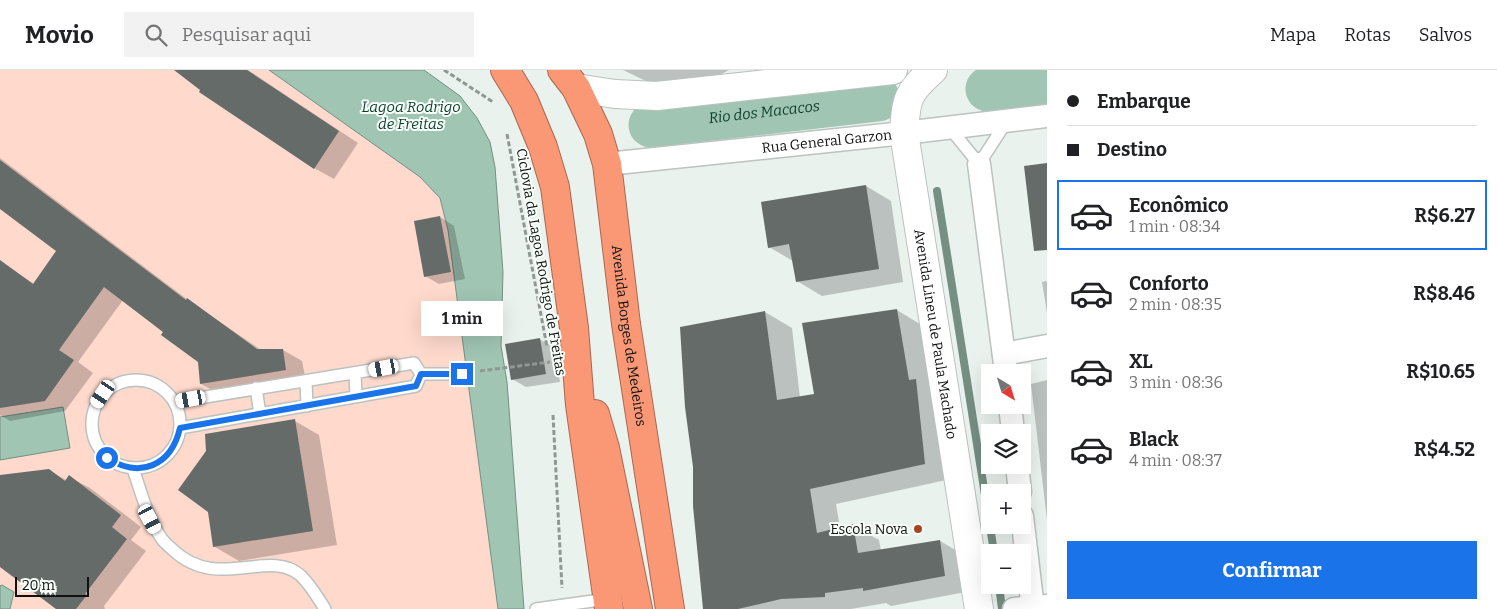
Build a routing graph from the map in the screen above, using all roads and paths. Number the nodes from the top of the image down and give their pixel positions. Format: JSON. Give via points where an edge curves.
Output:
{"nodes":[{"id":1,"x":444,"y":70,"type":"edge"},
{"id":2,"x":505,"y":70,"type":"edge"},
{"id":3,"x":894,"y":70,"type":"edge"},
{"id":4,"x":933,"y":70,"type":"edge"},
{"id":5,"x":808,"y":74,"type":"edge"},
{"id":6,"x":569,"y":79,"type":"edge"},
{"id":7,"x":498,"y":105,"type":"dead end"},
{"id":8,"x":1047,"y":116,"type":"edge"},
{"id":9,"x":1008,"y":120,"type":"junction"},
{"id":10,"x":505,"y":124,"type":"dead end"},
{"id":11,"x":949,"y":127,"type":"junction"},
{"id":12,"x":904,"y":133,"type":"junction"},
{"id":13,"x":607,"y":164,"type":"junction"},
{"id":14,"x":979,"y":164,"type":"junction"},
{"id":15,"x":1047,"y":346,"type":"edge"},
{"id":16,"x":548,"y":362,"type":"junction"},
{"id":17,"x":1005,"y":363,"type":"edge"},
{"id":18,"x":577,"y":371,"type":"junction"},
{"id":19,"x":550,"y":372,"type":"dead end"},
{"id":20,"x":355,"y":373,"type":"junction"},
{"id":21,"x":421,"y":374,"type":"junction"},
{"id":22,"x":462,"y":374,"type":"joint"},
{"id":23,"x":306,"y":380,"type":"junction"},
{"id":24,"x":256,"y":388,"type":"junction"},
{"id":25,"x":356,"y":397,"type":"junction"},
{"id":26,"x":175,"y":402,"type":"junction"},
{"id":27,"x":307,"y":406,"type":"junction"},
{"id":28,"x":553,"y":411,"type":"dead end"},
{"id":29,"x":260,"y":414,"type":"junction"},
{"id":30,"x":180,"y":428,"type":"junction"},
{"id":31,"x":133,"y":469,"type":"junction"},
{"id":32,"x":1024,"y":534,"type":"edge"},
{"id":33,"x":600,"y":603,"type":"edge"},
{"id":34,"x":563,"y":606,"type":"junction"},
{"id":35,"x":1031,"y":607,"type":"edge"},
{"id":36,"x":540,"y":608,"type":"edge"},
{"id":37,"x":326,"y":609,"type":"edge"},
{"id":38,"x":638,"y":609,"type":"edge"},
{"id":39,"x":670,"y":609,"type":"edge"},
{"id":40,"x":979,"y":609,"type":"edge"}],
"edges":[{"from":1,"to":7,"type":"path"},
{"from":2,"to":18,"type":"highway","via":[[524,101],[543,147],[554,187]]},
{"from":3,"to":5,"type":"street"},
{"from":4,"to":12,"type":"street","name":"Avenida Lineu de Paula Machado","via":[[914,87],[905,104]]},
{"from":5,"to":6,"type":"street","via":[[657,96],[615,94]]},
{"from":6,"to":13,"type":"highway","name":"Avenida Borges de Medeiros","via":[[598,134]]},
{"from":8,"to":9,"type":"street","name":"Rua General Garzon"},
{"from":9,"to":11,"type":"street","name":"Rua General Garzon"},
{"from":9,"to":14,"type":"lane"},
{"from":10,"to":16,"type":"path","name":"Ciclovia da Lagoa Rodrigo de Freitas"},
{"from":11,"to":12,"type":"street","name":"Rua General Garzon"},
{"from":11,"to":14,"type":"lane"},
{"from":12,"to":13,"type":"street","name":"Rua General Garzon"},
{"from":12,"to":40,"type":"street","name":"Avenida Lineu de Paula Machado"},
{"from":13,"to":39,"type":"highway","name":"Avenida Borges de Medeiros","via":[[626,324]]},
{"from":14,"to":17,"type":"street"},
{"from":15,"to":17,"type":"street"},
{"from":16,"to":19,"type":"path","name":"Ciclovia da Lagoa Rodrigo de Freitas"},
{"from":16,"to":22,"type":"path"},
{"from":18,"to":33,"type":"highway"},
{"from":18,"to":38,"type":"highway","via":[[605,448]]},
{"from":20,"to":21,"type":"lane","via":[[414,362]]},
{"from":20,"to":23,"type":"lane"},
{"from":20,"to":25,"type":"lane"},
{"from":21,"to":22,"type":"lane"},
{"from":21,"to":25,"type":"lane","via":[[416,386]]},
{"from":23,"to":24,"type":"lane"},
{"from":23,"to":27,"type":"lane"},
{"from":24,"to":26,"type":"lane"},
{"from":24,"to":29,"type":"lane"},
{"from":25,"to":27,"type":"lane"},
{"from":26,"to":30,"type":"lane"},
{"from":26,"to":31,"type":"lane","via":[[166,391],[142,380],[114,386],[95,406],[91,420],[98,448],[119,466]]},
{"from":27,"to":29,"type":"lane"},
{"from":28,"to":34,"type":"path"},
{"from":29,"to":30,"type":"lane"},
{"from":30,"to":31,"type":"lane","via":[[170,453],[159,462]]},
{"from":31,"to":37,"type":"lane","via":[[150,519],[161,538],[180,556],[200,568],[219,571],[274,566],[288,569],[299,574]]},
{"from":32,"to":35,"type":"street"},
{"from":33,"to":34,"type":"lane"},
{"from":34,"to":36,"type":"lane"}]}
